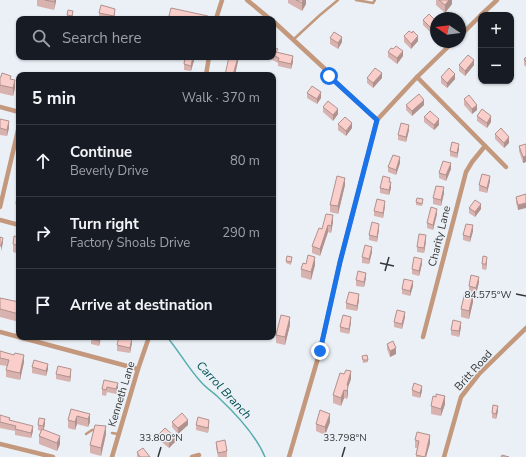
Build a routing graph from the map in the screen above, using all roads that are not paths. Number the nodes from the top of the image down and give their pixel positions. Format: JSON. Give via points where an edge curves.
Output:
{"nodes":[{"id":1,"x":222,"y":0,"type":"edge"},
{"id":2,"x":247,"y":0,"type":"edge"},
{"id":3,"x":338,"y":0,"type":"edge"},
{"id":4,"x":356,"y":0,"type":"edge"},
{"id":5,"x":375,"y":0,"type":"edge"},
{"id":6,"x":497,"y":0,"type":"edge"},
{"id":7,"x":484,"y":12,"type":"edge"},
{"id":8,"x":217,"y":16,"type":"edge"},
{"id":9,"x":266,"y":16,"type":"edge"},
{"id":10,"x":478,"y":18,"type":"edge"},
{"id":11,"x":276,"y":24,"type":"edge"},
{"id":12,"x":466,"y":30,"type":"edge"},
{"id":13,"x":294,"y":40,"type":"junction"},
{"id":14,"x":447,"y":48,"type":"edge"},
{"id":15,"x":208,"y":60,"type":"edge"},
{"id":16,"x":206,"y":72,"type":"edge"},
{"id":17,"x":417,"y":77,"type":"junction"},
{"id":18,"x":0,"y":106,"type":"edge"},
{"id":19,"x":16,"y":111,"type":"edge"},
{"id":20,"x":377,"y":120,"type":"junction"},
{"id":21,"x":16,"y":139,"type":"edge"},
{"id":22,"x":485,"y":146,"type":"junction"},
{"id":23,"x":506,"y":167,"type":"dead end"},
{"id":24,"x":0,"y":207,"type":"edge"},
{"id":25,"x":0,"y":220,"type":"edge"},
{"id":26,"x":16,"y":224,"type":"edge"},
{"id":27,"x":526,"y":328,"type":"edge"},
{"id":28,"x":0,"y":332,"type":"edge"},
{"id":29,"x":16,"y":336,"type":"edge"},
{"id":30,"x":423,"y":337,"type":"dead end"},
{"id":31,"x":30,"y":340,"type":"edge"},
{"id":32,"x":149,"y":340,"type":"edge"},
{"id":33,"x":138,"y":369,"type":"junction"},
{"id":34,"x":99,"y":430,"type":"edge"},
{"id":35,"x":112,"y":433,"type":"dead end"},
{"id":36,"x":86,"y":434,"type":"dead end"},
{"id":37,"x":119,"y":435,"type":"junction"},
{"id":38,"x":0,"y":444,"type":"edge"},
{"id":39,"x":199,"y":455,"type":"dead end"},
{"id":40,"x":53,"y":457,"type":"edge"},
{"id":41,"x":112,"y":457,"type":"edge"},
{"id":42,"x":192,"y":457,"type":"edge"},
{"id":43,"x":289,"y":457,"type":"edge"},
{"id":44,"x":444,"y":457,"type":"edge"}],
"edges":[{"from":1,"to":8,"type":"street"},
{"from":2,"to":9,"type":"street"},
{"from":3,"to":13,"type":"lane"},
{"from":4,"to":5,"type":"lane","via":[[373,3]]},
{"from":6,"to":7,"type":"street"},
{"from":10,"to":12,"type":"street"},
{"from":11,"to":13,"type":"street"},
{"from":13,"to":20,"type":"street"},
{"from":14,"to":17,"type":"street"},
{"from":15,"to":16,"type":"street"},
{"from":17,"to":20,"type":"street"},
{"from":17,"to":22,"type":"street"},
{"from":18,"to":19,"type":"street"},
{"from":20,"to":43,"type":"street","via":[[320,351]]},
{"from":21,"to":24,"type":"street"},
{"from":22,"to":23,"type":"street"},
{"from":22,"to":30,"type":"street","name":"Charity Lane","via":[[466,172]]},
{"from":25,"to":26,"type":"street"},
{"from":27,"to":44,"type":"street","name":"Britt Road","via":[[479,374],[460,397]]},
{"from":28,"to":29,"type":"street"},
{"from":31,"to":33,"type":"street"},
{"from":32,"to":33,"type":"street","name":"Kenneth Lane"},
{"from":33,"to":37,"type":"street","name":"Kenneth Lane"},
{"from":34,"to":36,"type":"lane","via":[[92,430]]},
{"from":35,"to":37,"type":"lane"},
{"from":37,"to":41,"type":"street","name":"Kenneth Lane"},
{"from":38,"to":40,"type":"street"},
{"from":39,"to":42,"type":"street"}]}
